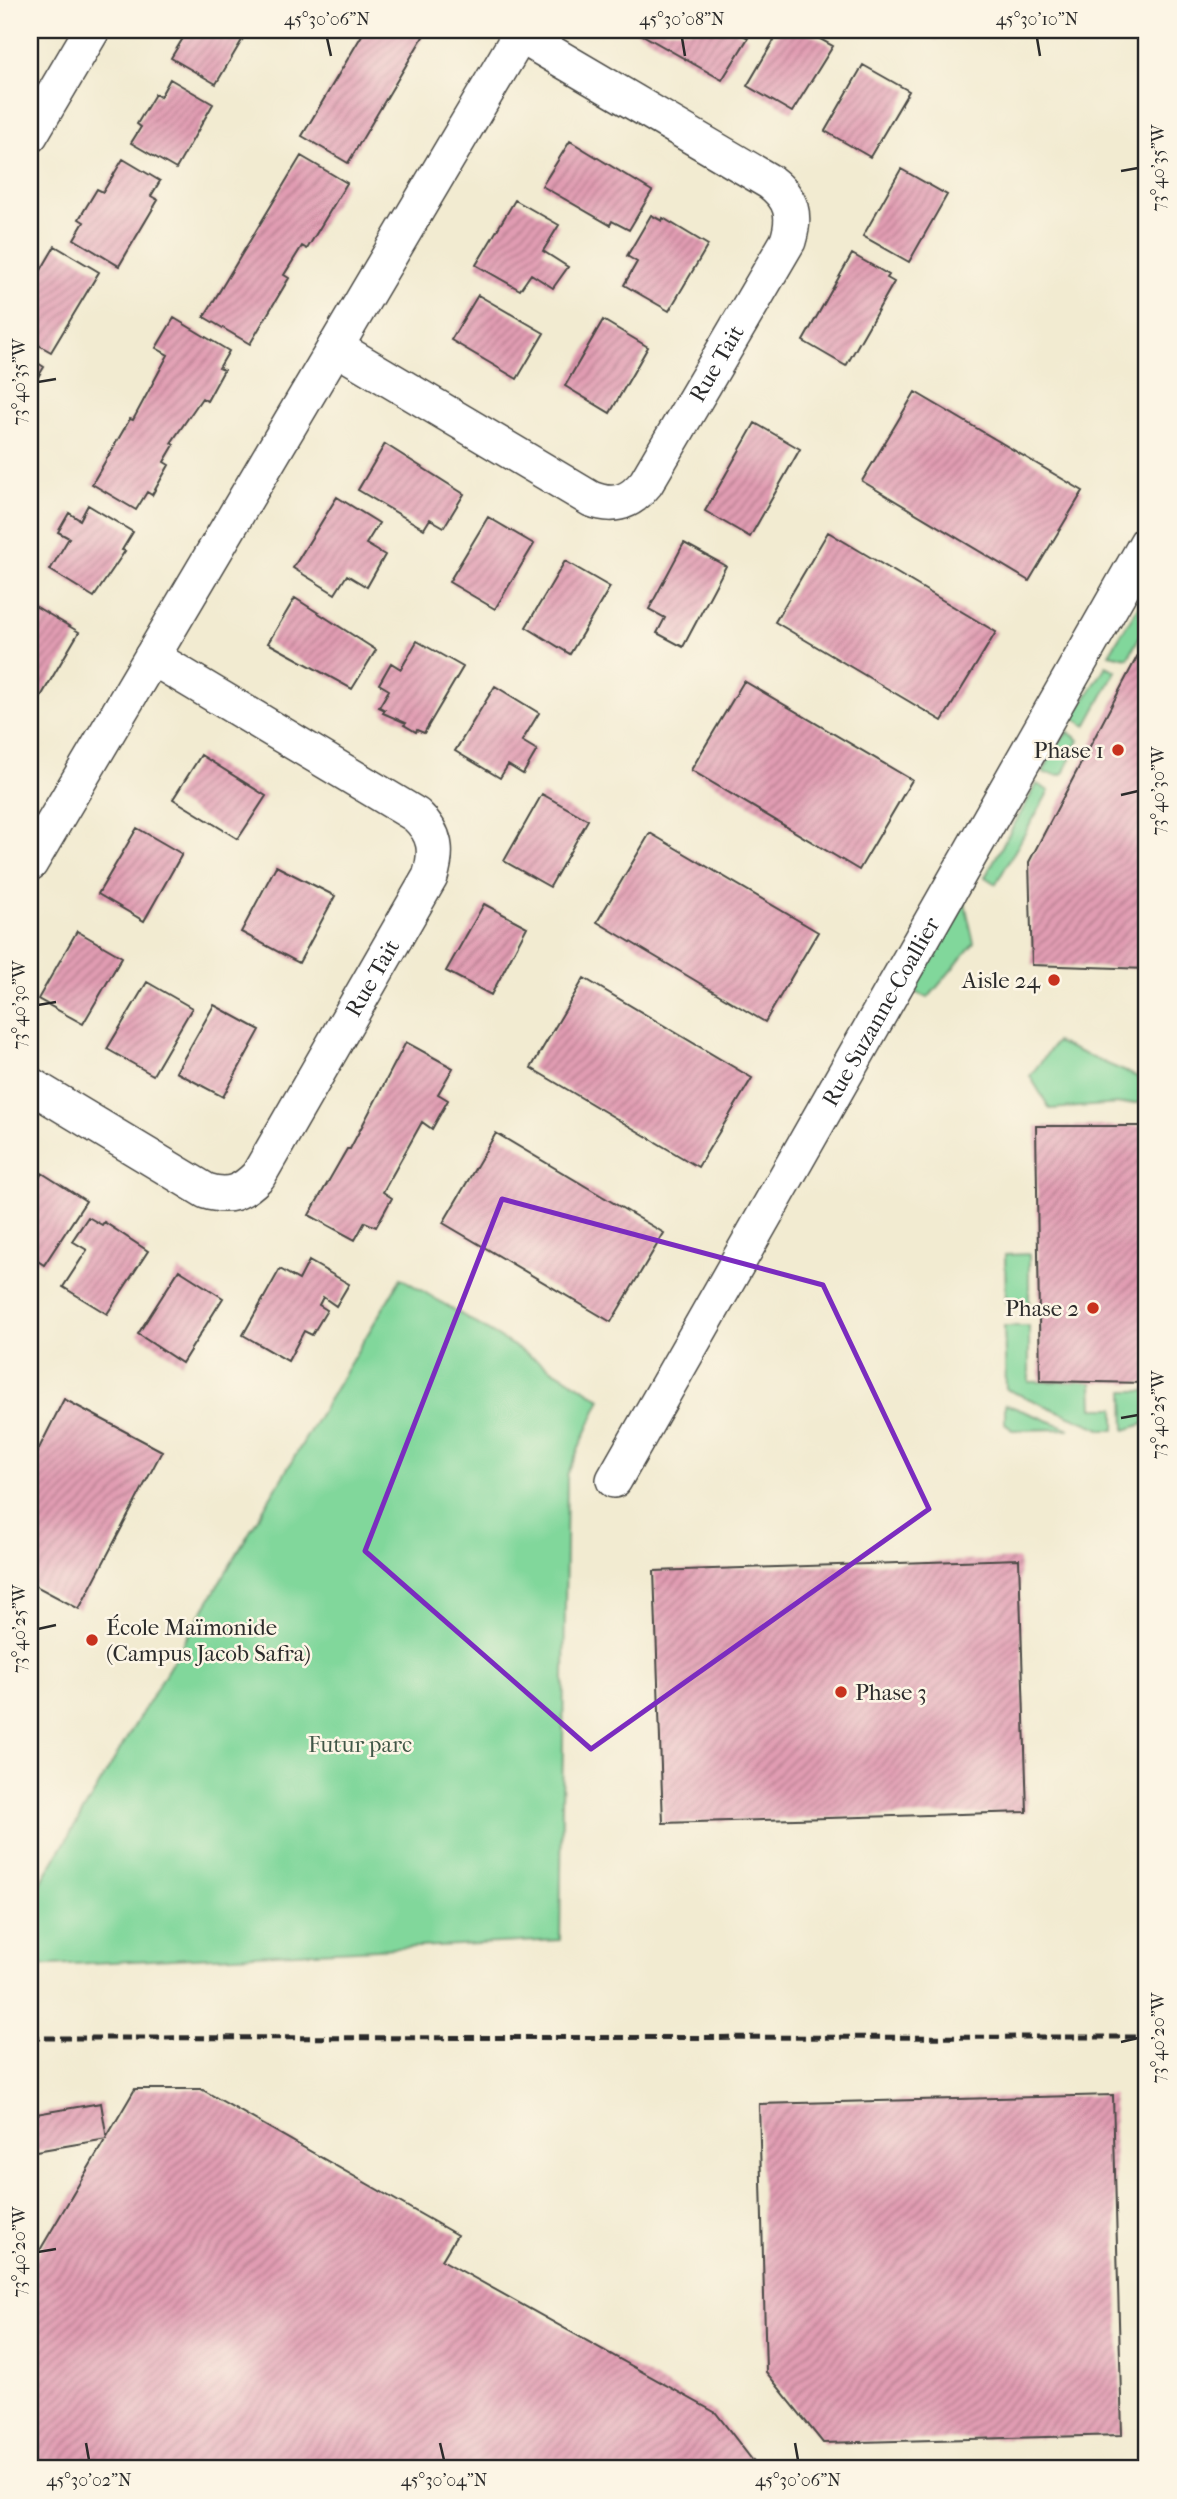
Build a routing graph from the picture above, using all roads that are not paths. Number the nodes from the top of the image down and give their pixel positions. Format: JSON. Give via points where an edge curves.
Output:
{"nodes":[{"id":1,"x":92,"y":30,"type":"edge"},
{"id":2,"x":521,"y":32,"type":"edge"},
{"id":3,"x":30,"y":135,"type":"edge"},
{"id":4,"x":335,"y":347,"type":"junction"},
{"id":5,"x":1147,"y":543,"type":"edge"},
{"id":6,"x":152,"y":657,"type":"junction"},
{"id":7,"x":30,"y":863,"type":"edge"},
{"id":8,"x":30,"y":1085,"type":"edge"},
{"id":9,"x":614,"y":1480,"type":"dead end"}],
"edges":[{"from":1,"to":3,"type":"street"},
{"from":2,"to":4,"type":"street","name":"Rue Tait"},
{"from":2,"to":4,"type":"street","name":"Rue Tait","via":[[770,182],[784,193],[792,208],[788,241],[646,483],[636,496],[622,503],[606,505],[591,499]]},
{"from":4,"to":6,"type":"street","name":"Rue Tait"},
{"from":5,"to":9,"type":"street","name":"Rue Suzanne-Coallier"},
{"from":6,"to":7,"type":"street","name":"Rue Tait"},
{"from":6,"to":8,"type":"street","name":"Rue Tait","via":[[416,815],[429,827],[435,860],[430,877],[247,1188],[233,1195],[206,1191]]}]}
